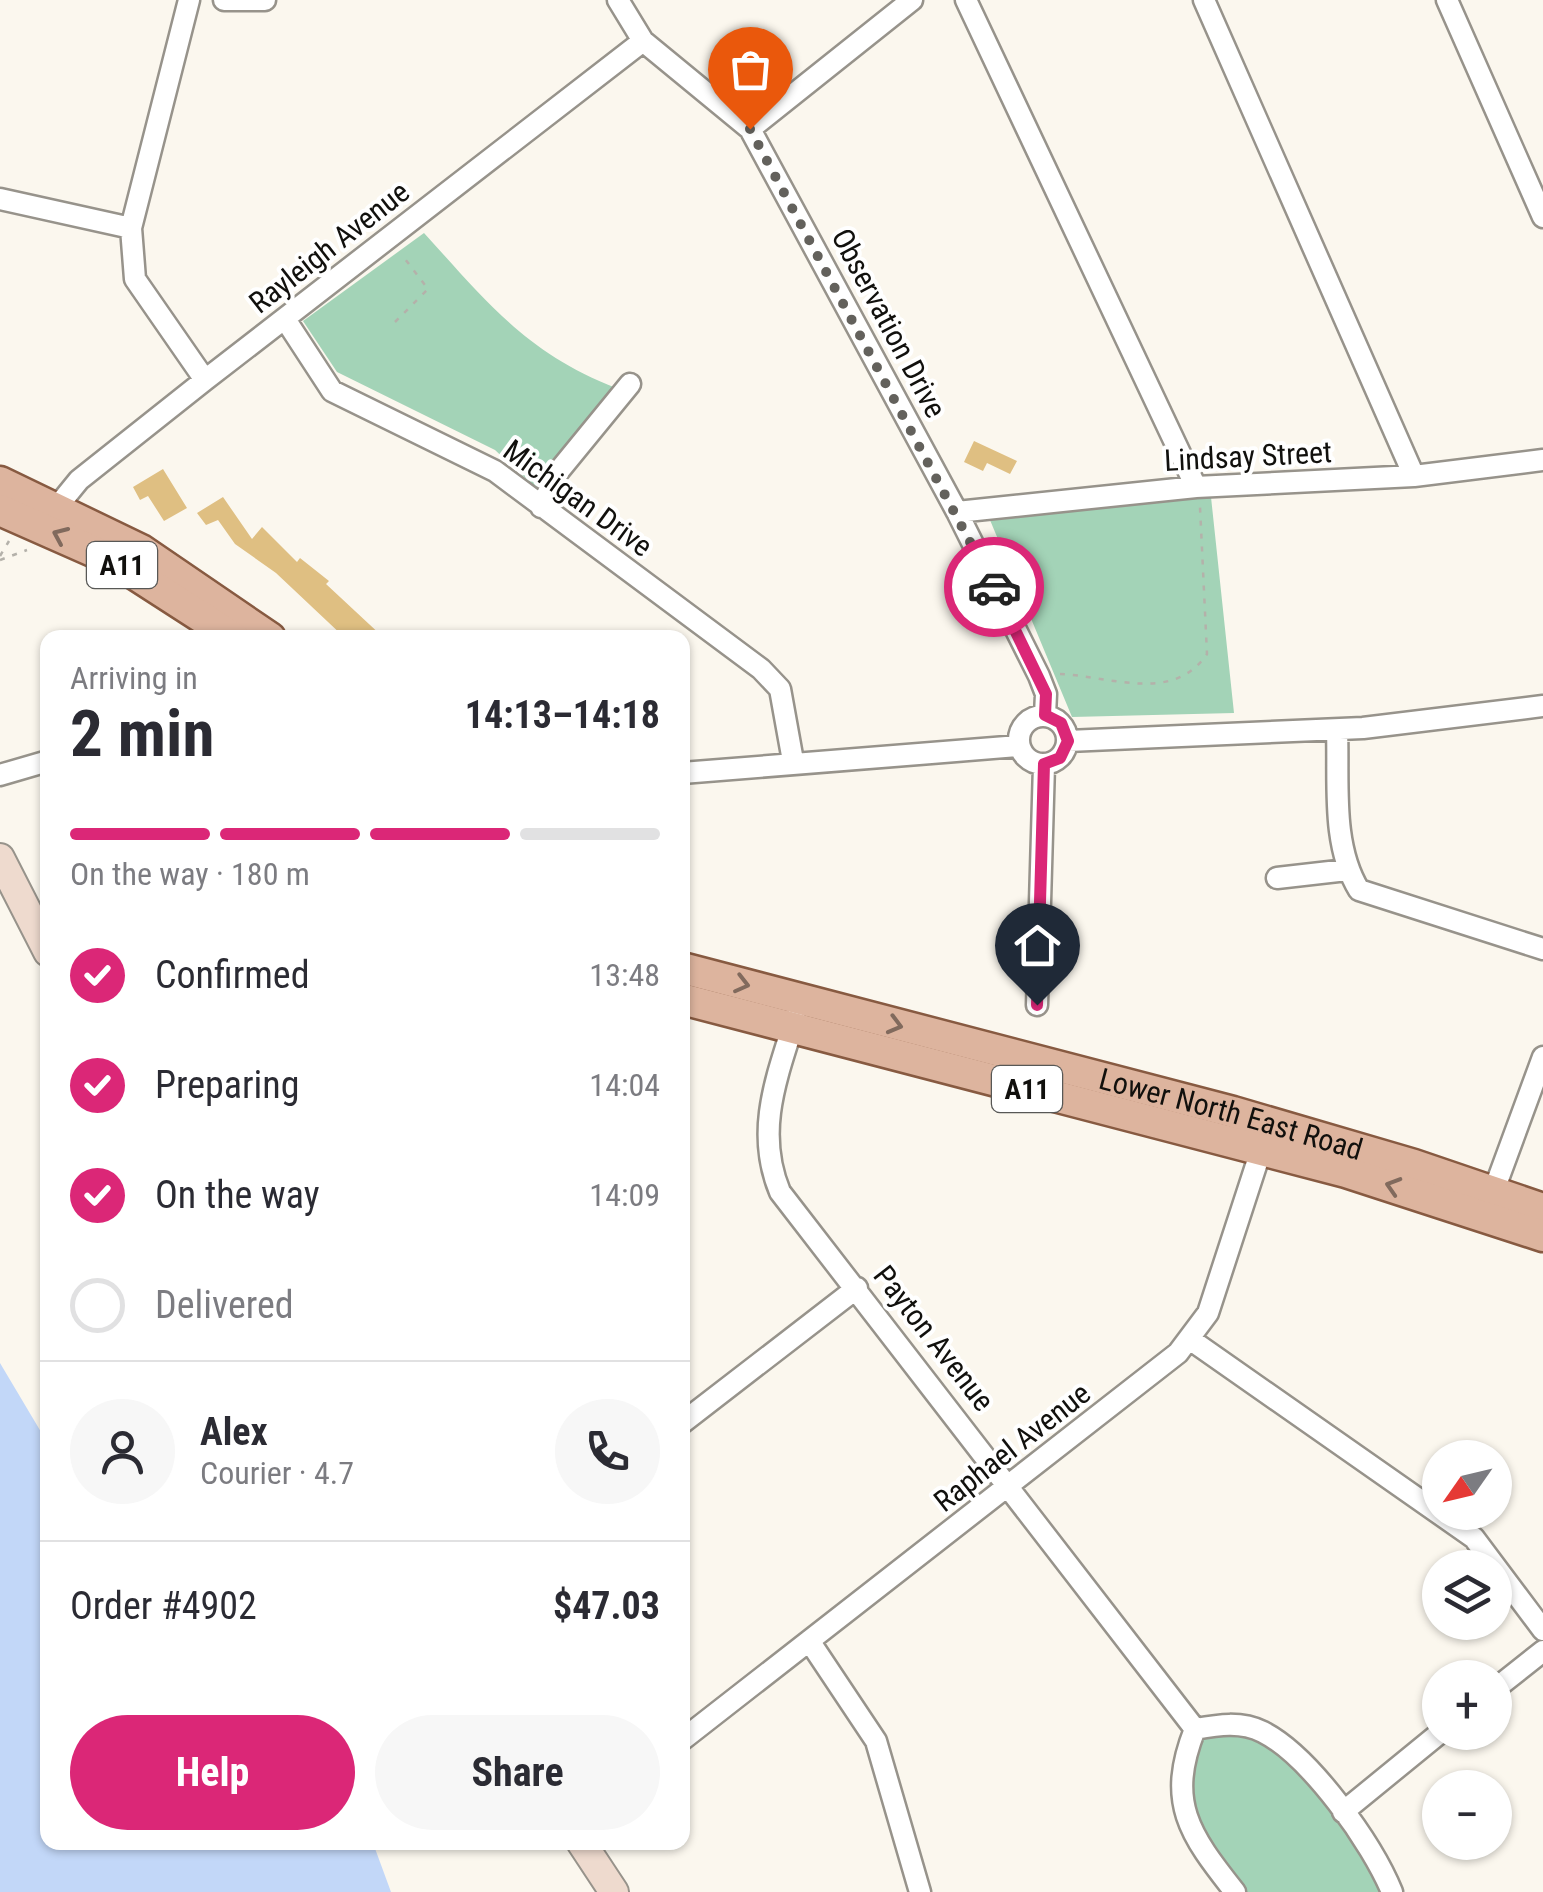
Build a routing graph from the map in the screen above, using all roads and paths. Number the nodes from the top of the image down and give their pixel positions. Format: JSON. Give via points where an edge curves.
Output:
{"nodes":[{"id":1,"x":189,"y":0,"type":"edge"},
{"id":2,"x":224,"y":0,"type":"edge"},
{"id":3,"x":265,"y":0,"type":"edge"},
{"id":4,"x":618,"y":0,"type":"edge"},
{"id":5,"x":912,"y":0,"type":"edge"},
{"id":6,"x":966,"y":0,"type":"edge"},
{"id":7,"x":1204,"y":0,"type":"edge"},
{"id":8,"x":1447,"y":0,"type":"edge"},
{"id":9,"x":643,"y":40,"type":"junction"},
{"id":10,"x":750,"y":129,"type":"junction"},
{"id":11,"x":0,"y":199,"type":"edge"},
{"id":12,"x":1543,"y":217,"type":"edge"},
{"id":13,"x":131,"y":228,"type":"junction"},
{"id":14,"x":402,"y":255,"type":"dead end"},
{"id":15,"x":285,"y":319,"type":"junction"},
{"id":16,"x":395,"y":322,"type":"dead end"},
{"id":17,"x":205,"y":380,"type":"junction"},
{"id":18,"x":630,"y":384,"type":"dead end"},
{"id":19,"x":1543,"y":460,"type":"edge"},
{"id":20,"x":1414,"y":476,"type":"junction"},
{"id":21,"x":0,"y":482,"type":"edge"},
{"id":22,"x":1200,"y":487,"type":"junction"},
{"id":23,"x":57,"y":506,"type":"junction"},
{"id":24,"x":541,"y":507,"type":"junction"},
{"id":25,"x":957,"y":512,"type":"junction"},
{"id":26,"x":8,"y":521,"type":"edge"},
{"id":27,"x":28,"y":549,"type":"dead end"},
{"id":28,"x":0,"y":558,"type":"edge"},
{"id":29,"x":222,"y":630,"type":"edge"},
{"id":30,"x":258,"y":630,"type":"edge"},
{"id":31,"x":1039,"y":676,"type":"junction"},
{"id":32,"x":1543,"y":706,"type":"edge"},
{"id":33,"x":1045,"y":715,"type":"junction"},
{"id":34,"x":1338,"y":730,"type":"junction"},
{"id":35,"x":1068,"y":741,"type":"junction"},
{"id":36,"x":1019,"y":746,"type":"junction"},
{"id":37,"x":793,"y":761,"type":"junction"},
{"id":38,"x":40,"y":763,"type":"edge"},
{"id":39,"x":1044,"y":764,"type":"junction"},
{"id":40,"x":690,"y":772,"type":"edge"},
{"id":41,"x":0,"y":775,"type":"edge"},
{"id":42,"x":0,"y":858,"type":"edge"},
{"id":43,"x":1347,"y":870,"type":"junction"},
{"id":44,"x":1277,"y":878,"type":"dead end"},
{"id":45,"x":40,"y":936,"type":"edge"},
{"id":46,"x":1543,"y":949,"type":"edge"},
{"id":47,"x":690,"y":971,"type":"edge"},
{"id":48,"x":690,"y":1000,"type":"edge"},
{"id":49,"x":1037,"y":1005,"type":"dead end"},
{"id":50,"x":797,"y":1013,"type":"junction"},
{"id":51,"x":1543,"y":1057,"type":"edge"},
{"id":52,"x":1266,"y":1136,"type":"junction"},
{"id":53,"x":1490,"y":1204,"type":"junction"},
{"id":54,"x":1543,"y":1209,"type":"edge"},
{"id":55,"x":1543,"y":1236,"type":"edge"},
{"id":56,"x":857,"y":1288,"type":"junction"},
{"id":57,"x":1191,"y":1340,"type":"junction"},
{"id":58,"x":690,"y":1417,"type":"edge"},
{"id":59,"x":1010,"y":1485,"type":"junction"},
{"id":60,"x":1543,"y":1630,"type":"edge"},
{"id":61,"x":810,"y":1642,"type":"junction"},
{"id":62,"x":1543,"y":1650,"type":"edge"},
{"id":63,"x":1512,"y":1675,"type":"edge"},
{"id":64,"x":1195,"y":1730,"type":"junction"},
{"id":65,"x":690,"y":1734,"type":"edge"},
{"id":66,"x":1422,"y":1748,"type":"edge"},
{"id":67,"x":1343,"y":1812,"type":"junction"},
{"id":68,"x":586,"y":1850,"type":"edge"},
{"id":69,"x":1232,"y":1891,"type":"edge"},
{"id":70,"x":614,"y":1892,"type":"edge"},
{"id":71,"x":920,"y":1892,"type":"edge"},
{"id":72,"x":1392,"y":1892,"type":"edge"}],
"edges":[{"from":1,"to":13,"type":"street"},
{"from":2,"to":3,"type":"street"},
{"from":4,"to":9,"type":"street","name":"Observation Drive"},
{"from":5,"to":10,"type":"street"},
{"from":6,"to":22,"type":"street"},
{"from":7,"to":20,"type":"street"},
{"from":8,"to":12,"type":"street"},
{"from":9,"to":10,"type":"street","name":"Observation Drive"},
{"from":9,"to":15,"type":"street","name":"Rayleigh Avenue"},
{"from":10,"to":25,"type":"street","name":"Observation Drive"},
{"from":11,"to":13,"type":"street"},
{"from":13,"to":17,"type":"street","via":[[136,279]]},
{"from":14,"to":16,"type":"path","via":[[428,289]]},
{"from":15,"to":17,"type":"street","name":"Rayleigh Avenue"},
{"from":15,"to":24,"type":"street","name":"Michigan Drive","via":[[332,391],[495,471]]},
{"from":17,"to":23,"type":"street","name":"Rayleigh Avenue"},
{"from":18,"to":24,"type":"street","via":[[558,472]]},
{"from":19,"to":20,"type":"street","name":"Lindsay Street"},
{"from":20,"to":22,"type":"street","name":"Lindsay Street"},
{"from":21,"to":23,"type":"main road","number":"A11"},
{"from":22,"to":25,"type":"street","name":"Lindsay Street"},
{"from":22,"to":31,"type":"path","via":[[1207,654],[1195,672],[1174,682],[1136,685]]},
{"from":23,"to":30,"type":"main road","number":"A11","via":[[157,560]]},
{"from":24,"to":37,"type":"street","name":"Michigan Drive","via":[[761,668],[780,689]]},
{"from":25,"to":31,"type":"street","name":"Observation Drive"},
{"from":26,"to":28,"type":"path"},
{"from":29,"to":26,"type":"main road","number":"A11","one_way":true,"via":[[113,560]]},
{"from":27,"to":28,"type":"path"},
{"from":31,"to":33,"type":"street","name":"Observation Drive"},
{"from":32,"to":34,"type":"street"},
{"from":33,"to":35,"type":"street","via":[[1061,723]]},
{"from":33,"to":36,"type":"street","via":[[1026,722]]},
{"from":34,"to":35,"type":"street"},
{"from":34,"to":43,"type":"street"},
{"from":35,"to":39,"type":"street","via":[[1060,758]]},
{"from":36,"to":37,"type":"street"},
{"from":36,"to":39,"type":"street"},
{"from":37,"to":40,"type":"street"},
{"from":38,"to":41,"type":"street"},
{"from":39,"to":49,"type":"street"},
{"from":42,"to":45,"type":"street"},
{"from":43,"to":44,"type":"street"},
{"from":43,"to":46,"type":"street","via":[[1359,890]]},
{"from":47,"to":50,"type":"main road","name":"Lower North East Road","number":"A11","one_way":true},
{"from":48,"to":50,"type":"main road","name":"Lower North East Road","number":"A11"},
{"from":50,"to":52,"type":"main road","name":"Lower North East Road","number":"A11"},
{"from":50,"to":56,"type":"street","name":"Payton Avenue","via":[[766,1129],[767,1160],[780,1192]]},
{"from":51,"to":53,"type":"street"},
{"from":52,"to":53,"type":"main road","name":"Lower North East Road","number":"A11"},
{"from":52,"to":57,"type":"street","name":"Raphael Avenue","via":[[1208,1314]]},
{"from":53,"to":54,"type":"main road","name":"Lower North East Road","number":"A11"},
{"from":53,"to":55,"type":"main road","name":"Lower North East Road","number":"A11"},
{"from":56,"to":58,"type":"street"},
{"from":56,"to":59,"type":"street","name":"Payton Avenue"},
{"from":57,"to":59,"type":"street","name":"Raphael Avenue"},
{"from":57,"to":60,"type":"street","via":[[1474,1538]]},
{"from":59,"to":61,"type":"street","name":"Raphael Avenue"},
{"from":59,"to":64,"type":"street","name":"Payton Avenue"},
{"from":61,"to":65,"type":"street","name":"Raphael Avenue"},
{"from":61,"to":71,"type":"street","via":[[876,1742]]},
{"from":62,"to":63,"type":"street"},
{"from":64,"to":67,"type":"street","via":[[1227,1723],[1260,1730],[1292,1751]]},
{"from":64,"to":69,"type":"street","via":[[1181,1764],[1180,1797],[1192,1830]]},
{"from":66,"to":67,"type":"street"},
{"from":67,"to":72,"type":"street"},
{"from":68,"to":70,"type":"street"}]}
